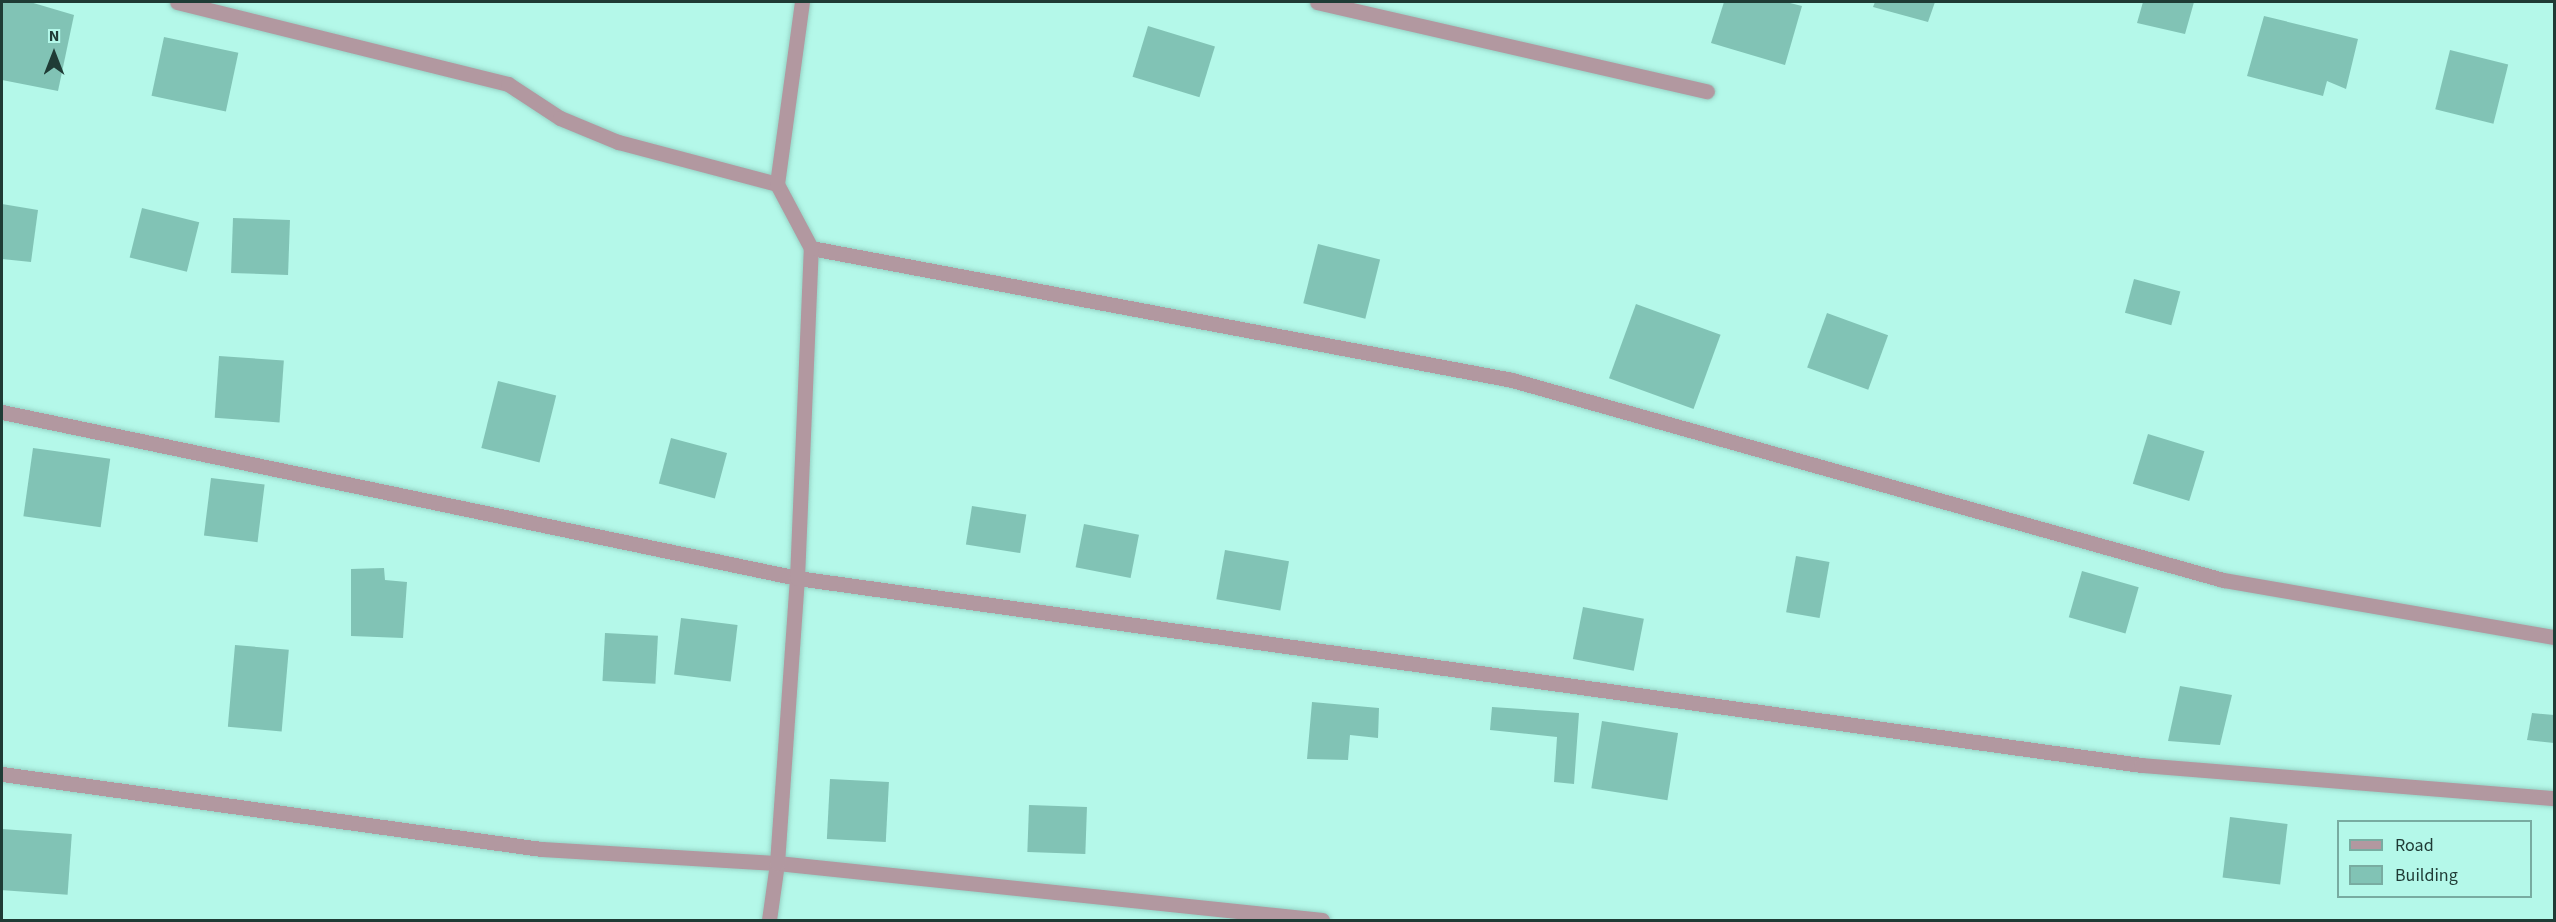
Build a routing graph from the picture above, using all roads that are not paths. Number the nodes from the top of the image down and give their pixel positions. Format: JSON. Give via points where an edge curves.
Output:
{"nodes":[{"id":1,"x":177,"y":2,"type":"edge"},
{"id":2,"x":801,"y":2,"type":"edge"},
{"id":3,"x":1317,"y":2,"type":"edge"},
{"id":4,"x":1707,"y":91,"type":"dead end"},
{"id":5,"x":777,"y":184,"type":"junction"},
{"id":6,"x":811,"y":248,"type":"junction"},
{"id":7,"x":2,"y":412,"type":"edge"},
{"id":8,"x":797,"y":578,"type":"junction"},
{"id":9,"x":2554,"y":637,"type":"edge"},
{"id":10,"x":2,"y":774,"type":"edge"},
{"id":11,"x":2554,"y":798,"type":"edge"},
{"id":12,"x":777,"y":863,"type":"junction"},
{"id":13,"x":769,"y":921,"type":"edge"},
{"id":14,"x":1322,"y":921,"type":"edge"}],
"edges":[{"from":1,"to":5,"type":"street","via":[[508,84],[560,118],[618,142]]},
{"from":2,"to":5,"type":"street"},
{"from":3,"to":4,"type":"street"},
{"from":5,"to":6,"type":"street"},
{"from":6,"to":8,"type":"street"},
{"from":6,"to":9,"type":"street","via":[[1512,380],[2223,580]]},
{"from":7,"to":8,"type":"street"},
{"from":8,"to":11,"type":"street","via":[[2141,765]]},
{"from":8,"to":12,"type":"street"},
{"from":10,"to":12,"type":"street","via":[[541,849]]},
{"from":12,"to":13,"type":"street"},
{"from":12,"to":14,"type":"street"}]}
